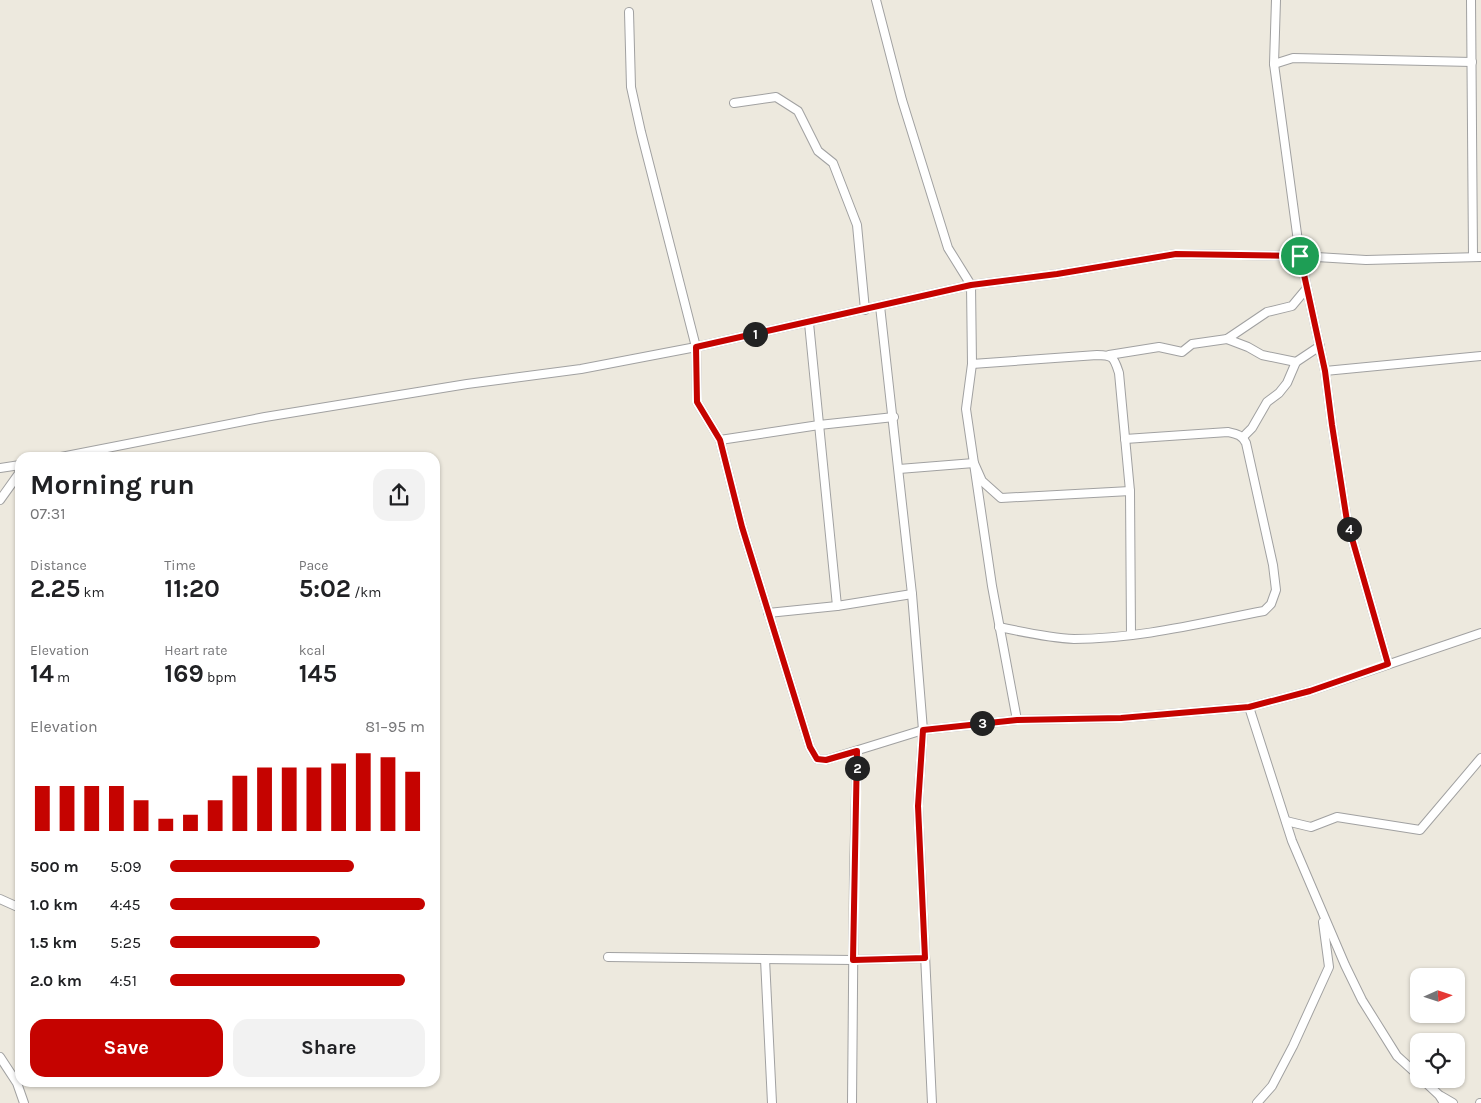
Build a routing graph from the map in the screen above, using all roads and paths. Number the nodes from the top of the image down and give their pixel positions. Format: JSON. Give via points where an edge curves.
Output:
{"nodes":[{"id":1,"x":876,"y":0,"type":"edge"},
{"id":2,"x":1276,"y":0,"type":"edge"},
{"id":3,"x":1471,"y":0,"type":"edge"},
{"id":4,"x":629,"y":12,"type":"dead end"},
{"id":5,"x":1472,"y":62,"type":"junction"},
{"id":6,"x":1274,"y":64,"type":"junction"},
{"id":7,"x":734,"y":103,"type":"dead end"},
{"id":8,"x":1481,"y":116,"type":"edge"},
{"id":9,"x":1472,"y":117,"type":"junction"},
{"id":10,"x":1300,"y":256,"type":"junction"},
{"id":11,"x":1477,"y":257,"type":"edge"},
{"id":12,"x":971,"y":285,"type":"junction"},
{"id":13,"x":1307,"y":288,"type":"junction"},
{"id":14,"x":880,"y":306,"type":"junction"},
{"id":15,"x":865,"y":310,"type":"junction"},
{"id":16,"x":809,"y":323,"type":"junction"},
{"id":17,"x":1228,"y":339,"type":"junction"},
{"id":18,"x":1320,"y":346,"type":"junction"},
{"id":19,"x":696,"y":347,"type":"junction"},
{"id":20,"x":1109,"y":355,"type":"junction"},
{"id":21,"x":1481,"y":356,"type":"edge"},
{"id":22,"x":1296,"y":362,"type":"junction"},
{"id":23,"x":972,"y":364,"type":"junction"},
{"id":24,"x":1325,"y":371,"type":"junction"},
{"id":25,"x":894,"y":416,"type":"junction"},
{"id":26,"x":819,"y":425,"type":"junction"},
{"id":27,"x":1243,"y":437,"type":"junction"},
{"id":28,"x":1125,"y":439,"type":"junction"},
{"id":29,"x":720,"y":440,"type":"junction"},
{"id":30,"x":86,"y":452,"type":"edge"},
{"id":31,"x":974,"y":463,"type":"junction"},
{"id":32,"x":15,"y":465,"type":"edge"},
{"id":33,"x":0,"y":468,"type":"edge"},
{"id":34,"x":899,"y":469,"type":"junction"},
{"id":35,"x":15,"y":479,"type":"edge"},
{"id":36,"x":1130,"y":491,"type":"junction"},
{"id":37,"x":0,"y":500,"type":"edge"},
{"id":38,"x":912,"y":594,"type":"junction"},
{"id":39,"x":837,"y":606,"type":"junction"},
{"id":40,"x":768,"y":613,"type":"junction"},
{"id":41,"x":999,"y":627,"type":"junction"},
{"id":42,"x":1481,"y":633,"type":"edge"},
{"id":43,"x":1131,"y":635,"type":"junction"},
{"id":44,"x":1388,"y":664,"type":"junction"},
{"id":45,"x":1249,"y":707,"type":"junction"},
{"id":46,"x":1017,"y":720,"type":"junction"},
{"id":47,"x":923,"y":730,"type":"junction"},
{"id":48,"x":857,"y":751,"type":"junction"},
{"id":49,"x":1481,"y":758,"type":"edge"},
{"id":50,"x":1286,"y":821,"type":"junction"},
{"id":51,"x":0,"y":899,"type":"edge"},
{"id":52,"x":15,"y":906,"type":"edge"},
{"id":53,"x":1322,"y":910,"type":"junction"},
{"id":54,"x":608,"y":957,"type":"dead end"},
{"id":55,"x":925,"y":958,"type":"junction"},
{"id":56,"x":765,"y":959,"type":"junction"},
{"id":57,"x":853,"y":960,"type":"junction"},
{"id":58,"x":0,"y":1057,"type":"edge"},
{"id":59,"x":1410,"y":1068,"type":"edge"},
{"id":60,"x":15,"y":1080,"type":"edge"},
{"id":61,"x":18,"y":1087,"type":"edge"},
{"id":62,"x":1432,"y":1088,"type":"edge"},
{"id":63,"x":1439,"y":1095,"type":"junction"},
{"id":64,"x":24,"y":1103,"type":"edge"},
{"id":65,"x":772,"y":1103,"type":"edge"},
{"id":66,"x":852,"y":1103,"type":"edge"},
{"id":67,"x":932,"y":1103,"type":"edge"},
{"id":68,"x":1257,"y":1103,"type":"edge"},
{"id":69,"x":1444,"y":1103,"type":"edge"},
{"id":70,"x":1454,"y":1103,"type":"edge"}],
"edges":[{"from":1,"to":12,"type":"street","via":[[902,100],[948,248]]},
{"from":2,"to":6,"type":"street"},
{"from":3,"to":5,"type":"street"},
{"from":4,"to":19,"type":"street","via":[[631,87]]},
{"from":5,"to":6,"type":"street","via":[[1293,58]]},
{"from":5,"to":9,"type":"street"},
{"from":6,"to":10,"type":"street"},
{"from":7,"to":15,"type":"street","via":[[776,97],[798,111],[818,151],[833,163],[856,225]]},
{"from":8,"to":9,"type":"street"},
{"from":9,"to":11,"type":"street"},
{"from":10,"to":11,"type":"street","via":[[1366,260]]},
{"from":10,"to":12,"type":"street","via":[[1176,254]]},
{"from":10,"to":13,"type":"street"},
{"from":12,"to":14,"type":"street"},
{"from":12,"to":23,"type":"street"},
{"from":13,"to":17,"type":"street","via":[[1292,306],[1267,312]]},
{"from":13,"to":18,"type":"street"},
{"from":14,"to":15,"type":"street"},
{"from":14,"to":25,"type":"street"},
{"from":15,"to":16,"type":"street"},
{"from":16,"to":19,"type":"street"},
{"from":16,"to":26,"type":"street"},
{"from":17,"to":20,"type":"street","via":[[1192,344],[1182,352],[1159,347]]},
{"from":17,"to":22,"type":"street","via":[[1262,355]]},
{"from":18,"to":22,"type":"street"},
{"from":18,"to":24,"type":"street"},
{"from":19,"to":29,"type":"street","via":[[697,402]]},
{"from":19,"to":30,"type":"street","via":[[581,369],[265,416]]},
{"from":20,"to":23,"type":"street"},
{"from":20,"to":28,"type":"street","via":[[1115,360],[1119,373]]},
{"from":21,"to":24,"type":"street"},
{"from":22,"to":27,"type":"street","via":[[1287,383],[1267,402]]},
{"from":23,"to":31,"type":"street","via":[[966,409]]},
{"from":24,"to":44,"type":"street","via":[[1347,521]]},
{"from":25,"to":26,"type":"street"},
{"from":25,"to":34,"type":"street"},
{"from":26,"to":29,"type":"street"},
{"from":26,"to":39,"type":"street"},
{"from":27,"to":28,"type":"street","via":[[1228,432]]},
{"from":27,"to":43,"type":"street","via":[[1273,565],[1276,590],[1271,604],[1264,612]]},
{"from":28,"to":36,"type":"street"},
{"from":29,"to":40,"type":"street"},
{"from":31,"to":34,"type":"street"},
{"from":31,"to":36,"type":"street","via":[[982,481],[1001,498]]},
{"from":31,"to":41,"type":"street"},
{"from":32,"to":33,"type":"street"},
{"from":34,"to":38,"type":"street"},
{"from":35,"to":37,"type":"street"},
{"from":36,"to":43,"type":"street"},
{"from":38,"to":39,"type":"street"},
{"from":38,"to":47,"type":"street"},
{"from":39,"to":40,"type":"street"},
{"from":40,"to":48,"type":"street","via":[[813,754],[817,759],[826,760]]},
{"from":41,"to":43,"type":"street","via":[[1074,639]]},
{"from":41,"to":46,"type":"street"},
{"from":42,"to":44,"type":"street"},
{"from":44,"to":45,"type":"street","via":[[1310,691]]},
{"from":45,"to":46,"type":"street","via":[[1121,718]]},
{"from":45,"to":50,"type":"street"},
{"from":46,"to":47,"type":"street"},
{"from":47,"to":48,"type":"street"},
{"from":47,"to":55,"type":"street","via":[[918,806]]},
{"from":48,"to":57,"type":"street"},
{"from":49,"to":50,"type":"street","via":[[1420,830],[1336,817],[1311,827]]},
{"from":50,"to":53,"type":"street"},
{"from":51,"to":52,"type":"street"},
{"from":53,"to":59,"type":"street","via":[[1362,1000],[1397,1056]]},
{"from":53,"to":68,"type":"street","via":[[1329,967],[1289,1054],[1272,1086]]},
{"from":54,"to":56,"type":"street"},
{"from":55,"to":57,"type":"street"},
{"from":55,"to":67,"type":"street"},
{"from":56,"to":57,"type":"street"},
{"from":56,"to":65,"type":"street"},
{"from":57,"to":66,"type":"street"},
{"from":58,"to":60,"type":"street"},
{"from":61,"to":64,"type":"street"},
{"from":62,"to":63,"type":"street"},
{"from":63,"to":69,"type":"street"},
{"from":63,"to":70,"type":"street"}]}
